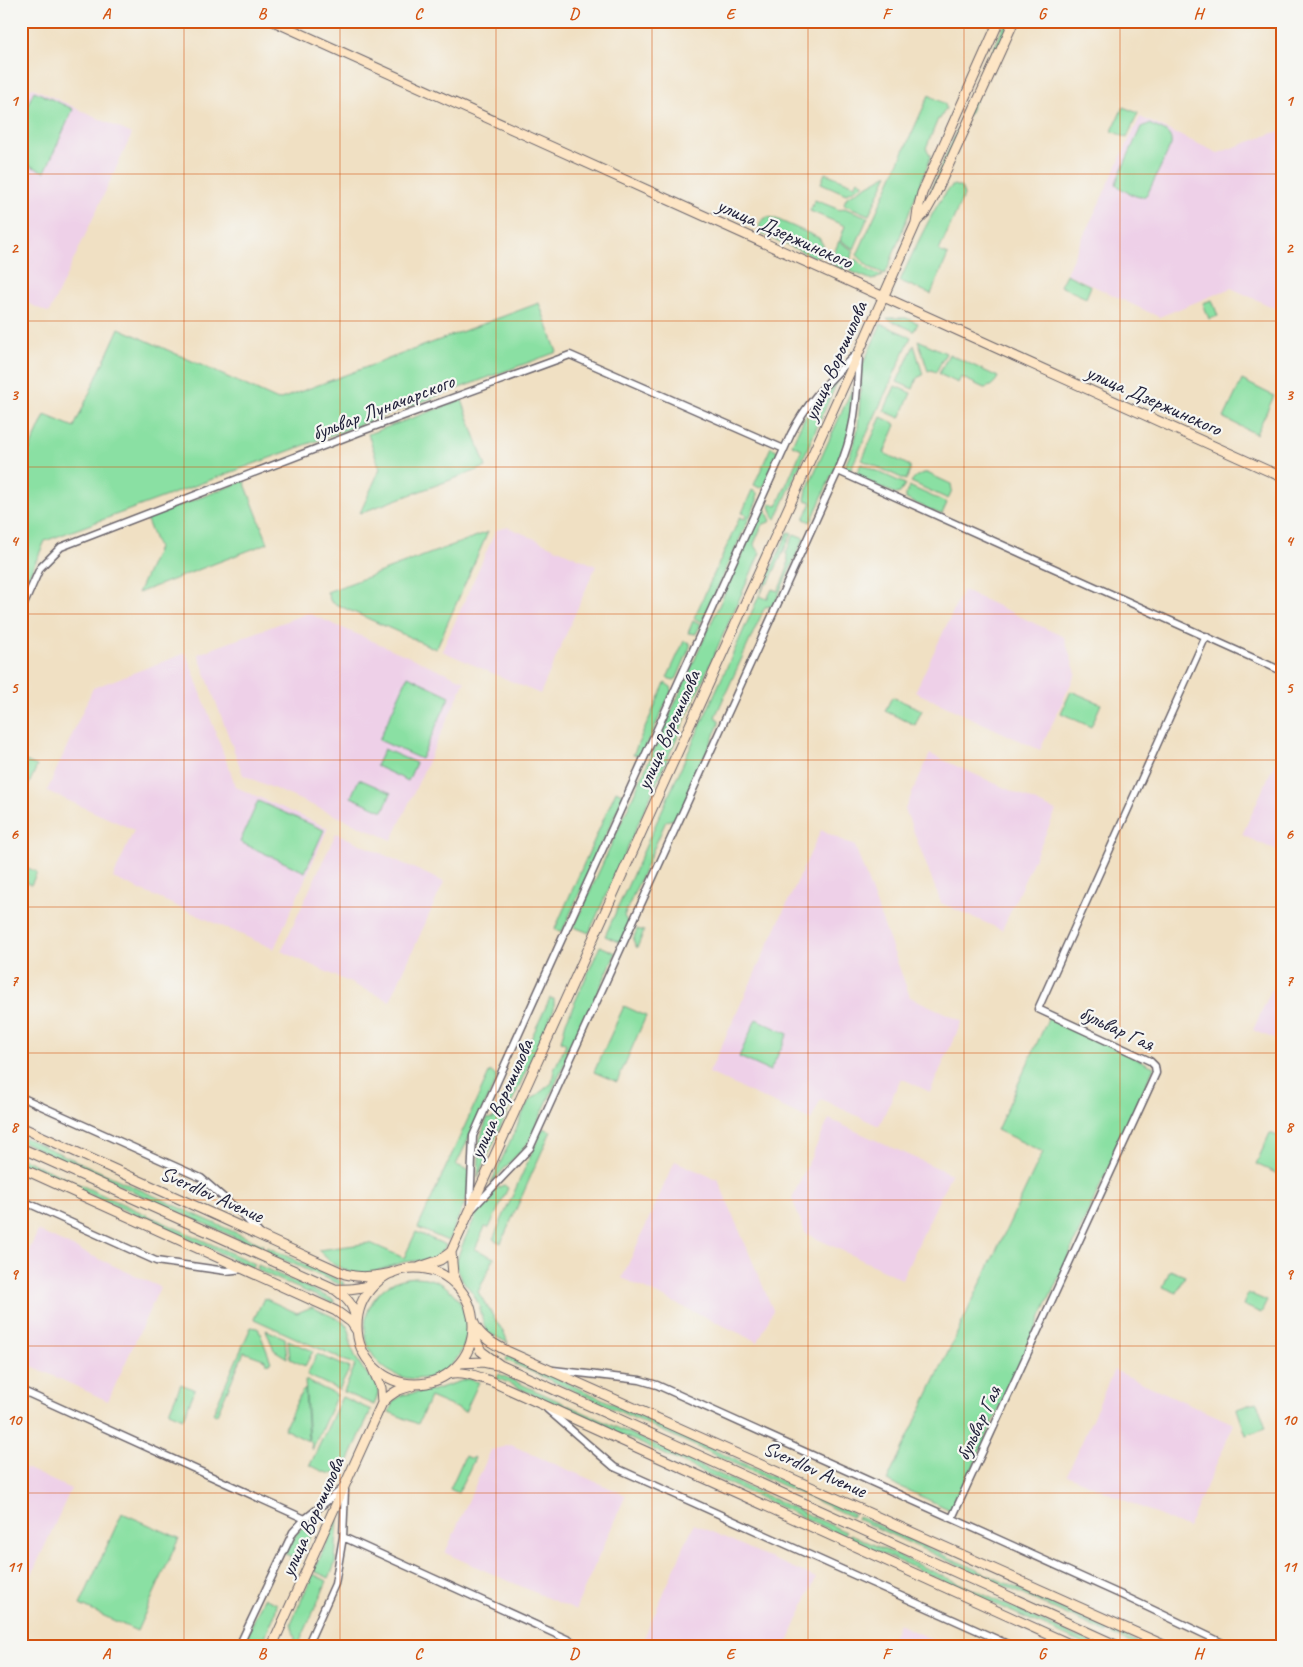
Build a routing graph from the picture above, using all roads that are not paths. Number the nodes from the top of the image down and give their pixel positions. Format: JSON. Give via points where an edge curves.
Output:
{"nodes":[{"id":1,"x":273,"y":21,"type":"edge"},
{"id":2,"x":999,"y":21,"type":"edge"},
{"id":3,"x":1014,"y":21,"type":"edge"},
{"id":4,"x":916,"y":222,"type":"junction"},
{"id":5,"x":883,"y":296,"type":"junction"},
{"id":6,"x":859,"y":352,"type":"junction"},
{"id":7,"x":784,"y":449,"type":"junction"},
{"id":8,"x":838,"y":471,"type":"junction"},
{"id":9,"x":1282,"y":477,"type":"edge"},
{"id":10,"x":21,"y":611,"type":"edge"},
{"id":11,"x":1206,"y":636,"type":"junction"},
{"id":12,"x":1282,"y":670,"type":"edge"},
{"id":13,"x":21,"y":1097,"type":"edge"},
{"id":14,"x":21,"y":1127,"type":"edge"},
{"id":15,"x":21,"y":1148,"type":"edge"},
{"id":16,"x":21,"y":1168,"type":"edge"},
{"id":17,"x":21,"y":1200,"type":"edge"},
{"id":18,"x":470,"y":1210,"type":"junction"},
{"id":19,"x":262,"y":1236,"type":"junction"},
{"id":20,"x":451,"y":1252,"type":"junction"},
{"id":21,"x":412,"y":1268,"type":"junction"},
{"id":22,"x":244,"y":1269,"type":"junction"},
{"id":23,"x":392,"y":1273,"type":"junction"},
{"id":24,"x":378,"y":1282,"type":"junction"},
{"id":25,"x":333,"y":1288,"type":"junction"},
{"id":26,"x":458,"y":1288,"type":"junction"},
{"id":27,"x":469,"y":1304,"type":"junction"},
{"id":28,"x":357,"y":1327,"type":"junction"},
{"id":29,"x":473,"y":1334,"type":"junction"},
{"id":30,"x":369,"y":1362,"type":"junction"},
{"id":31,"x":460,"y":1363,"type":"junction"},
{"id":32,"x":500,"y":1365,"type":"junction"},
{"id":33,"x":547,"y":1369,"type":"junction"},
{"id":34,"x":448,"y":1374,"type":"junction"},
{"id":35,"x":420,"y":1384,"type":"junction"},
{"id":36,"x":21,"y":1390,"type":"edge"},
{"id":37,"x":382,"y":1403,"type":"junction"},
{"id":38,"x":542,"y":1405,"type":"junction"},
{"id":39,"x":345,"y":1486,"type":"junction"},
{"id":40,"x":304,"y":1518,"type":"junction"},
{"id":41,"x":952,"y":1518,"type":"junction"},
{"id":42,"x":343,"y":1537,"type":"junction"},
{"id":43,"x":239,"y":1646,"type":"edge"},
{"id":44,"x":272,"y":1646,"type":"edge"},
{"id":45,"x":307,"y":1646,"type":"edge"},
{"id":46,"x":582,"y":1646,"type":"edge"},
{"id":47,"x":1012,"y":1646,"type":"edge"},
{"id":48,"x":1074,"y":1646,"type":"edge"},
{"id":49,"x":1118,"y":1646,"type":"edge"},
{"id":50,"x":1166,"y":1646,"type":"edge"},
{"id":51,"x":1229,"y":1646,"type":"edge"}],
"edges":[{"from":1,"to":5,"type":"main road","name":"улица Дзержинского"},
{"from":2,"to":4,"type":"main road","name":"улица Ворошилова","via":[[922,193]]},
{"from":3,"to":4,"type":"main road","name":"улица Ворошилова","via":[[934,197]]},
{"from":4,"to":5,"type":"main road","name":"улица Ворошилова"},
{"from":5,"to":6,"type":"main road","name":"улица Ворошилова"},
{"from":5,"to":9,"type":"main road","name":"улица Дзержинского"},
{"from":6,"to":7,"type":"street","via":[[800,415]]},
{"from":6,"to":8,"type":"street","via":[[855,415]]},
{"from":6,"to":18,"type":"main road","name":"улица Ворошилова"},
{"from":7,"to":10,"type":"street","name":"бульвар Луначарского","via":[[570,355],[61,547],[40,568]]},
{"from":7,"to":18,"type":"street","via":[[473,1136]]},
{"from":8,"to":11,"type":"street"},
{"from":8,"to":18,"type":"street","via":[[530,1148]]},
{"from":11,"to":12,"type":"street"},
{"from":11,"to":41,"type":"street","name":"бульвар Гая","via":[[1038,1009],[1150,1061],[1156,1074]]},
{"from":13,"to":19,"type":"street","via":[[200,1178]]},
{"from":14,"to":19,"type":"main road","name":"Sverdlov Avenue"},
{"from":15,"to":25,"type":"main road","name":"Sverdlov Avenue"},
{"from":16,"to":22,"type":"main road"},
{"from":17,"to":22,"type":"street","via":[[156,1261],[226,1271]]},
{"from":18,"to":20,"type":"main road","name":"улица Ворошилова"},
{"from":19,"to":23,"type":"main road","name":"Sverdlov Avenue","via":[[351,1276],[368,1278]]},
{"from":20,"to":21,"type":"main road","via":[[430,1265]]},
{"from":20,"to":26,"type":"main road"},
{"from":21,"to":23,"type":"main road"},
{"from":21,"to":26,"type":"main road","via":[[442,1275]]},
{"from":22,"to":28,"type":"main road","via":[[336,1311]]},
{"from":23,"to":24,"type":"main road"},
{"from":24,"to":25,"type":"main road","name":"Sverdlov Avenue","via":[[360,1288]]},
{"from":24,"to":28,"type":"main road","via":[[367,1294]]},
{"from":25,"to":28,"type":"main road","name":"Sverdlov Avenue","via":[[351,1304]]},
{"from":26,"to":27,"type":"main road"},
{"from":27,"to":29,"type":"main road"},
{"from":27,"to":33,"type":"main road","name":"Sverdlov Avenue","via":[[476,1327],[486,1338]]},
{"from":28,"to":30,"type":"main road","via":[[362,1350]]},
{"from":29,"to":31,"type":"main road"},
{"from":29,"to":32,"type":"main road","name":"Sverdlov Avenue","via":[[481,1351]]},
{"from":30,"to":35,"type":"main road","via":[[393,1380]]},
{"from":30,"to":37,"type":"main road","via":[[378,1379]]},
{"from":31,"to":32,"type":"main road","name":"Sverdlov Avenue"},
{"from":31,"to":34,"type":"main road"},
{"from":32,"to":49,"type":"main road","name":"Sverdlov Avenue"},
{"from":33,"to":41,"type":"street","via":[[640,1380],[657,1385]]},
{"from":33,"to":50,"type":"main road","name":"Sverdlov Avenue"},
{"from":34,"to":35,"type":"main road"},
{"from":34,"to":38,"type":"main road","via":[[470,1374]]},
{"from":35,"to":37,"type":"main road","via":[[399,1389]]},
{"from":36,"to":40,"type":"street"},
{"from":37,"to":39,"type":"main road","name":"улица Ворошилова"},
{"from":38,"to":47,"type":"street","via":[[614,1467]]},
{"from":38,"to":48,"type":"main road"},
{"from":39,"to":40,"type":"street"},
{"from":39,"to":42,"type":"street"},
{"from":39,"to":44,"type":"main road","name":"улица Ворошилова"},
{"from":40,"to":43,"type":"street","via":[[288,1542]]},
{"from":41,"to":51,"type":"street"},
{"from":42,"to":45,"type":"street","via":[[335,1584]]},
{"from":42,"to":46,"type":"street"}]}
